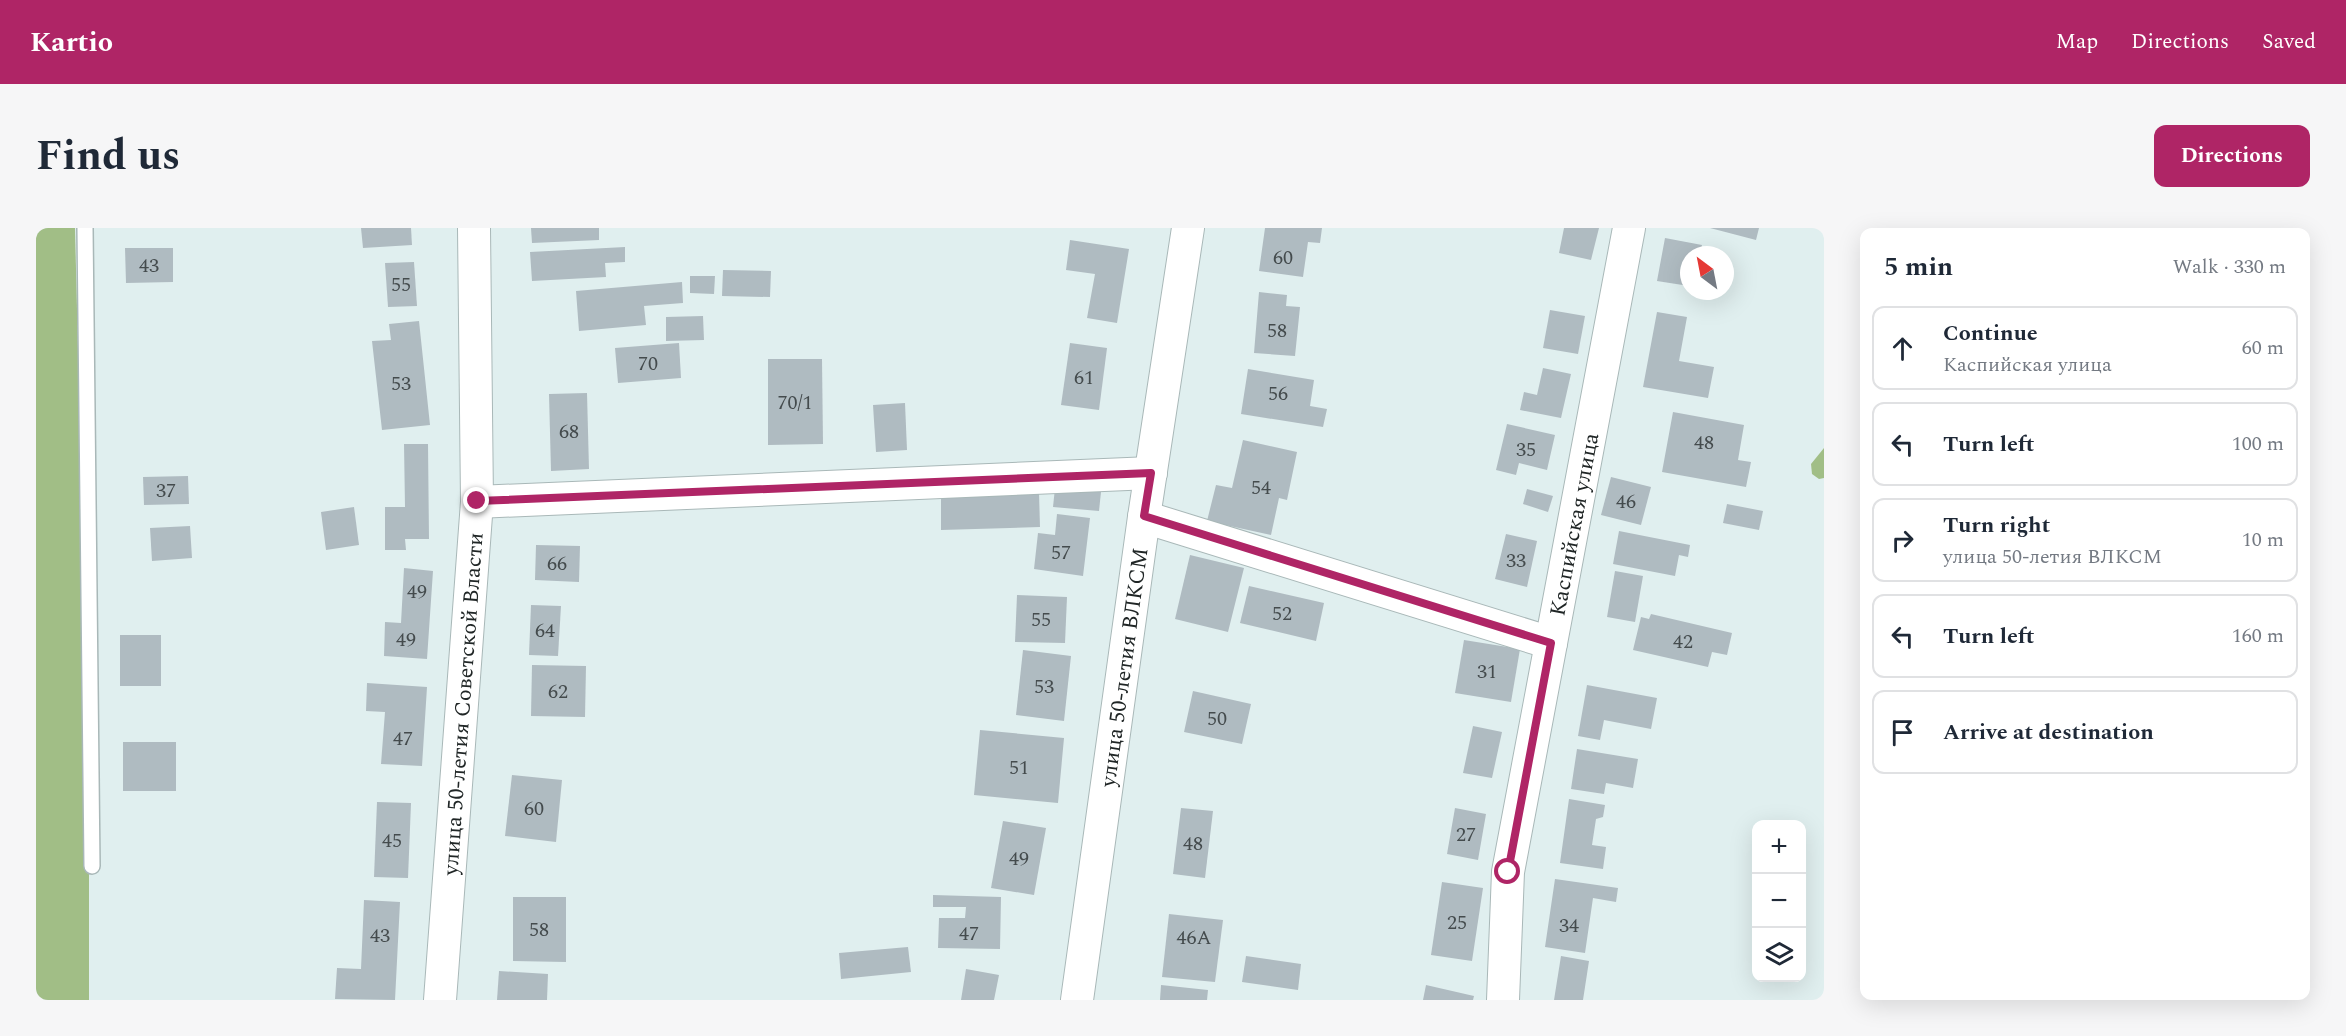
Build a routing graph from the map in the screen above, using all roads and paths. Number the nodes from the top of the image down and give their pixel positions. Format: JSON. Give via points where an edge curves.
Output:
{"nodes":[{"id":1,"x":85,"y":228,"type":"edge"},
{"id":2,"x":474,"y":228,"type":"edge"},
{"id":3,"x":1188,"y":228,"type":"edge"},
{"id":4,"x":1629,"y":228,"type":"edge"},
{"id":5,"x":1151,"y":473,"type":"junction"},
{"id":6,"x":477,"y":501,"type":"junction"},
{"id":7,"x":1144,"y":516,"type":"junction"},
{"id":8,"x":1551,"y":643,"type":"junction"},
{"id":9,"x":92,"y":866,"type":"dead end"},
{"id":10,"x":440,"y":1000,"type":"edge"},
{"id":11,"x":1077,"y":1000,"type":"edge"},
{"id":12,"x":1503,"y":1000,"type":"edge"}],
"edges":[{"from":1,"to":9,"type":"lane"},
{"from":2,"to":6,"type":"street","name":"улица 50-летия Советской Власти"},
{"from":3,"to":5,"type":"street","name":"улица 50-летия ВЛКСМ"},
{"from":4,"to":8,"type":"street","name":"Каспийская улица"},
{"from":5,"to":6,"type":"street"},
{"from":5,"to":7,"type":"street","name":"улица 50-летия ВЛКСМ"},
{"from":6,"to":10,"type":"street","name":"улица 50-летия Советской Власти"},
{"from":7,"to":8,"type":"street"},
{"from":7,"to":11,"type":"street","name":"улица 50-летия ВЛКСМ"},
{"from":8,"to":12,"type":"street","name":"Каспийская улица","via":[[1508,872]]}]}
